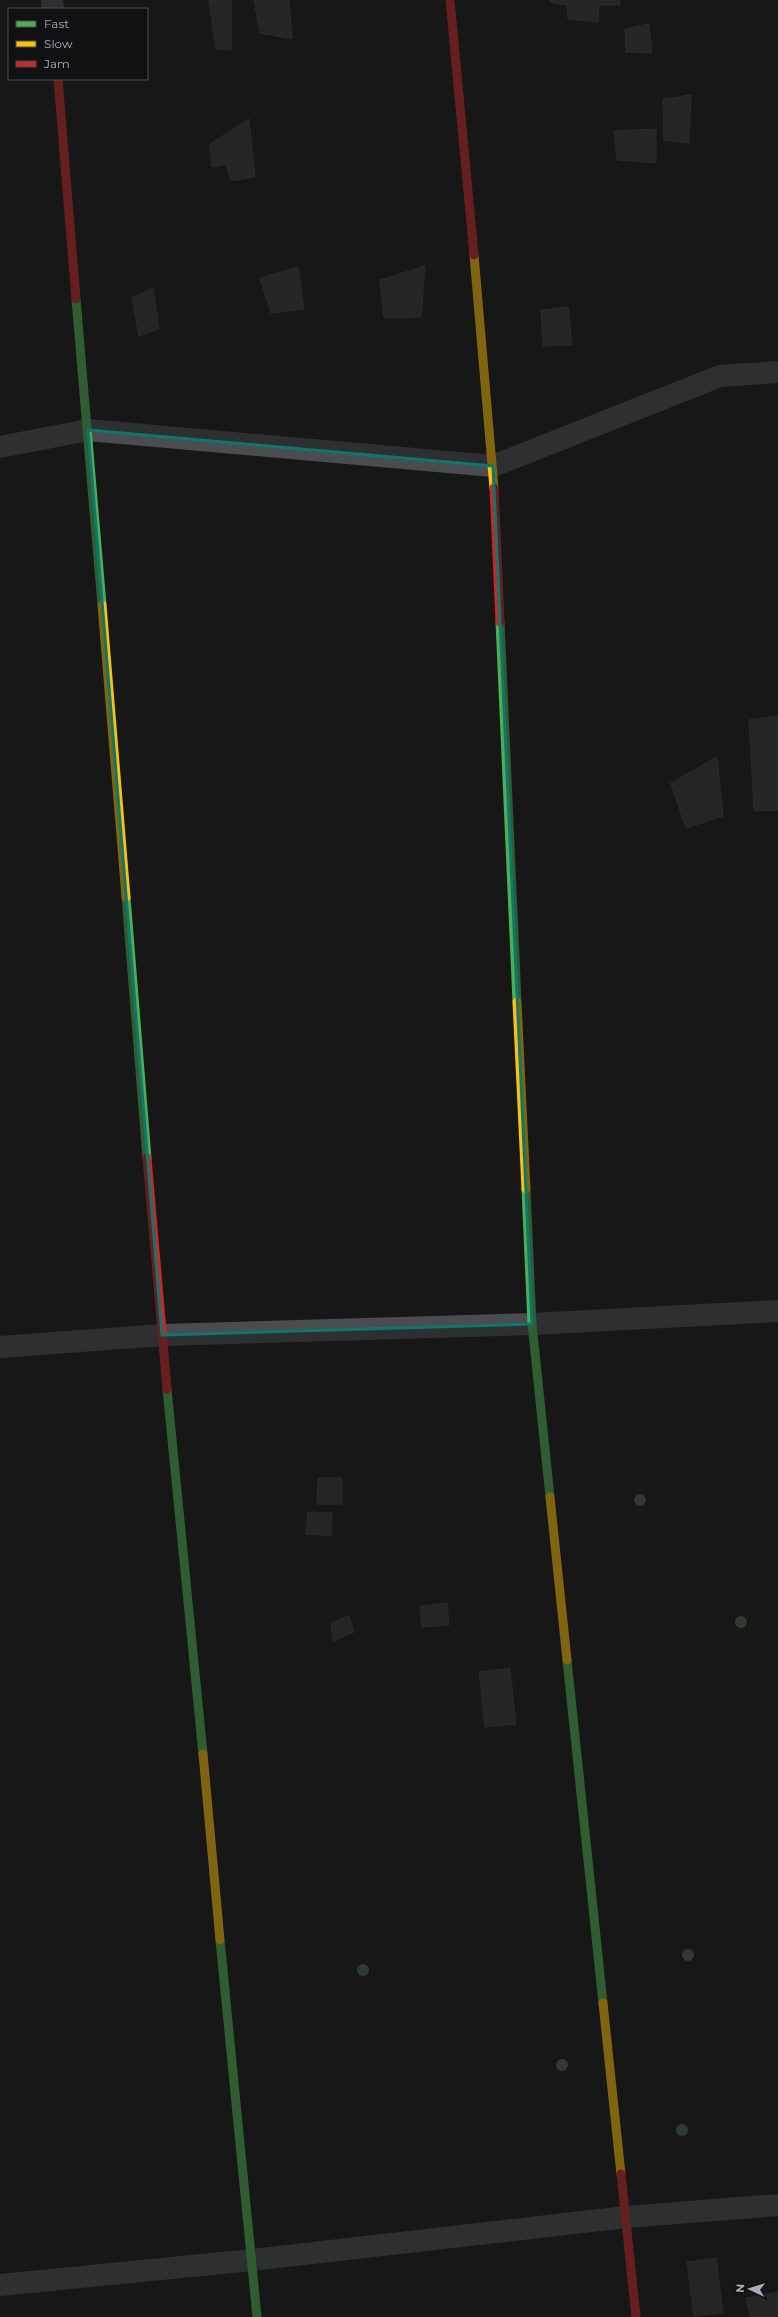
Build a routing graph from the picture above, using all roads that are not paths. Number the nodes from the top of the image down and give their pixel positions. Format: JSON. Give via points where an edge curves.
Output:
{"nodes":[{"id":1,"x":450,"y":0,"type":"edge"},
{"id":2,"x":58,"y":80,"type":"edge"},
{"id":3,"x":778,"y":372,"type":"edge"},
{"id":4,"x":88,"y":430,"type":"junction"},
{"id":5,"x":0,"y":448,"type":"edge"},
{"id":6,"x":493,"y":466,"type":"junction"},
{"id":7,"x":778,"y":1311,"type":"edge"},
{"id":8,"x":532,"y":1324,"type":"junction"},
{"id":9,"x":162,"y":1335,"type":"junction"},
{"id":10,"x":0,"y":1347,"type":"edge"},
{"id":11,"x":778,"y":2205,"type":"edge"},
{"id":12,"x":626,"y":2217,"type":"junction"},
{"id":13,"x":252,"y":2260,"type":"junction"},
{"id":14,"x":0,"y":2285,"type":"edge"},
{"id":15,"x":256,"y":2317,"type":"edge"},
{"id":16,"x":636,"y":2317,"type":"edge"}],
"edges":[{"from":1,"to":6,"type":"street"},
{"from":2,"to":4,"type":"street"},
{"from":3,"to":6,"type":"street","via":[[720,376]]},
{"from":4,"to":5,"type":"street"},
{"from":4,"to":6,"type":"street"},
{"from":4,"to":9,"type":"street"},
{"from":6,"to":8,"type":"street"},
{"from":7,"to":8,"type":"street"},
{"from":8,"to":9,"type":"street"},
{"from":8,"to":12,"type":"street"},
{"from":9,"to":10,"type":"street"},
{"from":9,"to":13,"type":"street"},
{"from":11,"to":12,"type":"street"},
{"from":12,"to":13,"type":"street"},
{"from":12,"to":16,"type":"street"},
{"from":13,"to":14,"type":"street"},
{"from":13,"to":15,"type":"street"}]}
